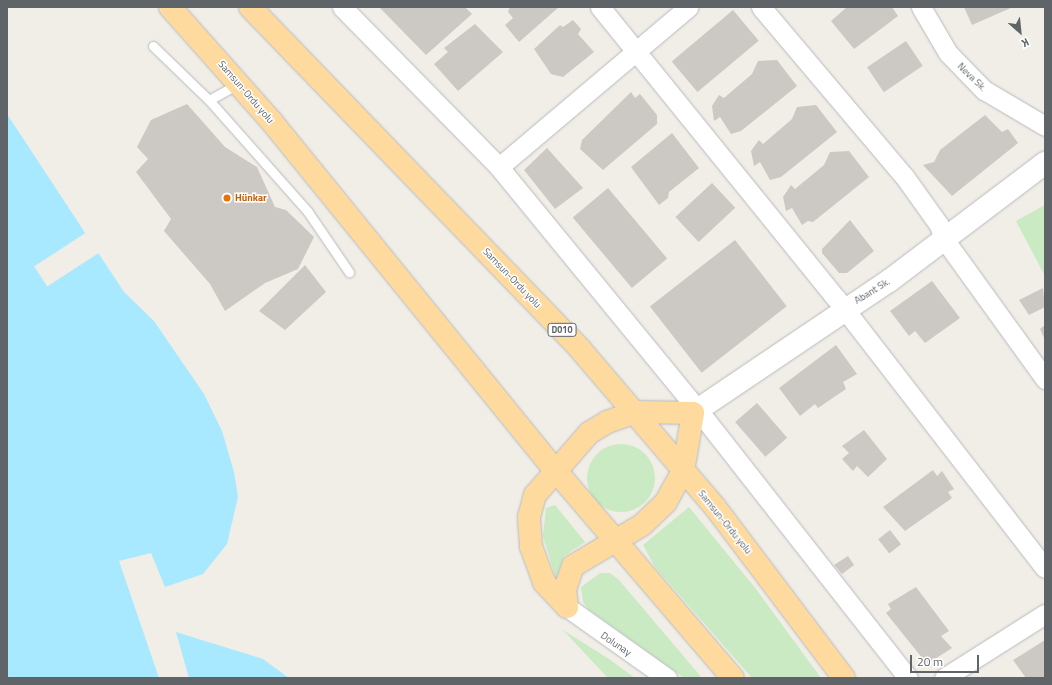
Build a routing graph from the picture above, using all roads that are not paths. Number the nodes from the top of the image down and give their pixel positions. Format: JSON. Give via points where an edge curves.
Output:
{"nodes":[{"id":1,"x":170,"y":7,"type":"edge"},
{"id":2,"x":250,"y":7,"type":"edge"},
{"id":3,"x":342,"y":7,"type":"edge"},
{"id":4,"x":600,"y":7,"type":"edge"},
{"id":5,"x":688,"y":7,"type":"edge"},
{"id":6,"x":762,"y":7,"type":"edge"},
{"id":7,"x":921,"y":7,"type":"edge"},
{"id":8,"x":153,"y":46,"type":"dead end"},
{"id":9,"x":635,"y":48,"type":"junction"},
{"id":10,"x":239,"y":83,"type":"junction"},
{"id":11,"x":209,"y":100,"type":"junction"},
{"id":12,"x":1045,"y":126,"type":"edge"},
{"id":13,"x":1045,"y":163,"type":"edge"},
{"id":14,"x":498,"y":167,"type":"junction"},
{"id":15,"x":944,"y":239,"type":"junction"},
{"id":16,"x":349,"y":272,"type":"dead end"},
{"id":17,"x":844,"y":309,"type":"junction"},
{"id":18,"x":1045,"y":380,"type":"edge"},
{"id":19,"x":636,"y":412,"type":"junction"},
{"id":20,"x":696,"y":412,"type":"junction"},
{"id":21,"x":556,"y":471,"type":"junction"},
{"id":22,"x":683,"y":471,"type":"junction"},
{"id":23,"x":616,"y":543,"type":"junction"},
{"id":24,"x":1045,"y":568,"type":"edge"},
{"id":25,"x":567,"y":607,"type":"junction"},
{"id":26,"x":1045,"y":614,"type":"edge"},
{"id":27,"x":667,"y":678,"type":"edge"},
{"id":28,"x":734,"y":678,"type":"edge"},
{"id":29,"x":844,"y":678,"type":"edge"},
{"id":30,"x":908,"y":678,"type":"edge"},
{"id":31,"x":944,"y":678,"type":"edge"}],
"edges":[{"from":1,"to":10,"type":"highway","name":"Samsun-Ordu yolu"},
{"from":2,"to":19,"type":"highway","name":"Samsun-Ordu yolu","number":"D010","via":[[574,343]]},
{"from":3,"to":14,"type":"street"},
{"from":4,"to":9,"type":"street"},
{"from":5,"to":9,"type":"street"},
{"from":6,"to":15,"type":"street","via":[[904,176],[939,225]]},
{"from":7,"to":12,"type":"street","name":"Neva Sk.","via":[[948,53],[984,90]]},
{"from":8,"to":11,"type":"lane"},
{"from":9,"to":14,"type":"street"},
{"from":9,"to":17,"type":"street"},
{"from":10,"to":11,"type":"lane"},
{"from":10,"to":21,"type":"highway","name":"Samsun-Ordu yolu"},
{"from":11,"to":16,"type":"lane","via":[[308,212]]},
{"from":13,"to":15,"type":"street","name":"Abant Sk."},
{"from":14,"to":20,"type":"street"},
{"from":15,"to":17,"type":"street","name":"Abant Sk.","via":[[889,281]]},
{"from":15,"to":18,"type":"street"},
{"from":17,"to":20,"type":"street","name":"Abant Sk."},
{"from":17,"to":24,"type":"street"},
{"from":19,"to":20,"type":"highway"},
{"from":19,"to":21,"type":"highway","via":[[599,426],[574,447]]},
{"from":19,"to":22,"type":"highway","name":"Samsun-Ordu yolu","number":"D010"},
{"from":20,"to":22,"type":"highway"},
{"from":20,"to":30,"type":"street"},
{"from":21,"to":23,"type":"highway","name":"Samsun-Ordu yolu"},
{"from":21,"to":25,"type":"highway","via":[[535,496],[528,534],[540,576]]},
{"from":22,"to":23,"type":"highway","via":[[656,512]]},
{"from":22,"to":29,"type":"highway","name":"Samsun-Ordu yolu","number":"D010","via":[[715,508]]},
{"from":23,"to":25,"type":"highway","via":[[573,566],[565,589]]},
{"from":23,"to":28,"type":"highway","name":"Samsun-Ordu yolu"},
{"from":25,"to":27,"type":"street","name":"Dolunay"},
{"from":26,"to":31,"type":"street"}]}
